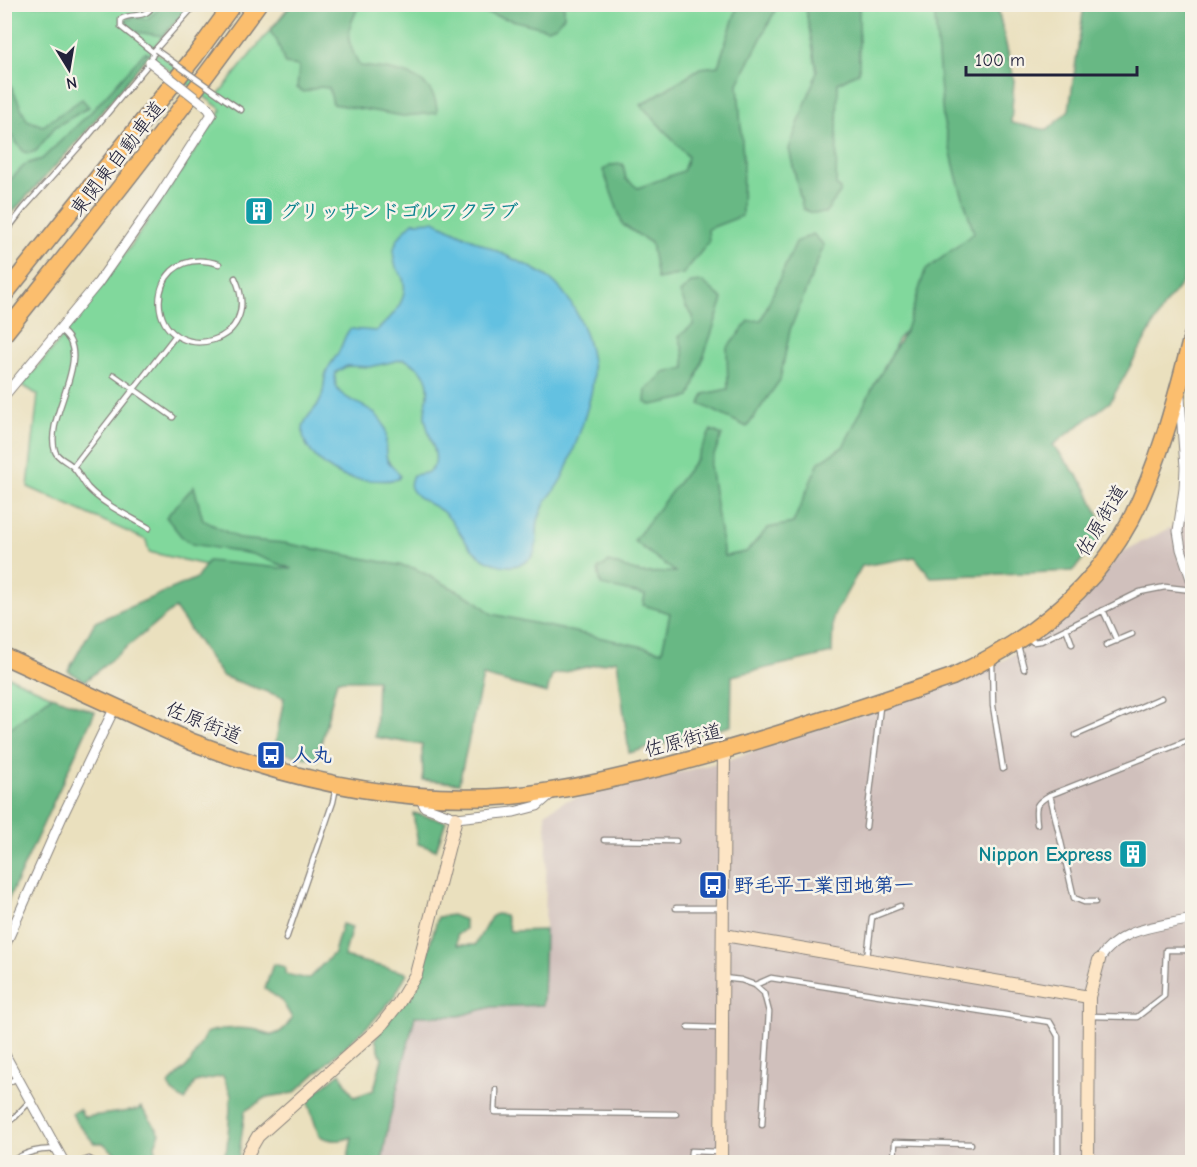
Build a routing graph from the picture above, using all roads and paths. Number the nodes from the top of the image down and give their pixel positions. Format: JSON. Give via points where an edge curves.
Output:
{"nodes":[{"id":1,"x":153,"y":4,"type":"edge"},
{"id":2,"x":196,"y":4,"type":"edge"},
{"id":3,"x":233,"y":4,"type":"edge"},
{"id":4,"x":258,"y":4,"type":"edge"},
{"id":5,"x":153,"y":55,"type":"junction"},
{"id":6,"x":241,"y":110,"type":"dead end"},
{"id":7,"x":4,"y":234,"type":"edge"},
{"id":8,"x":219,"y":264,"type":"dead end"},
{"id":9,"x":235,"y":278,"type":"dead end"},
{"id":10,"x":4,"y":295,"type":"edge"},
{"id":11,"x":60,"y":330,"type":"junction"},
{"id":12,"x":4,"y":334,"type":"edge"},
{"id":13,"x":176,"y":334,"type":"junction"},
{"id":14,"x":1192,"y":336,"type":"edge"},
{"id":15,"x":114,"y":375,"type":"dead end"},
{"id":16,"x":1180,"y":383,"type":"junction"},
{"id":17,"x":134,"y":389,"type":"junction"},
{"id":18,"x":4,"y":396,"type":"edge"},
{"id":19,"x":172,"y":417,"type":"dead end"},
{"id":20,"x":74,"y":466,"type":"junction"},
{"id":21,"x":149,"y":528,"type":"dead end"},
{"id":22,"x":1192,"y":582,"type":"edge"},
{"id":23,"x":1192,"y":590,"type":"edge"},
{"id":24,"x":1103,"y":610,"type":"junction"},
{"id":25,"x":1066,"y":628,"type":"junction"},
{"id":26,"x":1132,"y":634,"type":"dead end"},
{"id":27,"x":1023,"y":639,"type":"junction"},
{"id":28,"x":1117,"y":641,"type":"junction"},
{"id":29,"x":1072,"y":644,"type":"dead end"},
{"id":30,"x":1106,"y":645,"type":"dead end"},
{"id":31,"x":4,"y":656,"type":"edge"},
{"id":32,"x":992,"y":657,"type":"junction"},
{"id":33,"x":1024,"y":669,"type":"dead end"},
{"id":34,"x":1161,"y":698,"type":"dead end"},
{"id":35,"x":880,"y":701,"type":"junction"},
{"id":36,"x":115,"y":707,"type":"junction"},
{"id":37,"x":1076,"y":735,"type":"dead end"},
{"id":38,"x":1192,"y":740,"type":"edge"},
{"id":39,"x":724,"y":751,"type":"junction"},
{"id":40,"x":1003,"y":769,"type":"dead end"},
{"id":41,"x":337,"y":784,"type":"junction"},
{"id":42,"x":556,"y":790,"type":"junction"},
{"id":43,"x":1050,"y":795,"type":"junction"},
{"id":44,"x":419,"y":796,"type":"junction"},
{"id":45,"x":456,"y":818,"type":"junction"},
{"id":46,"x":1037,"y":824,"type":"dead end"},
{"id":47,"x":866,"y":827,"type":"dead end"},
{"id":48,"x":604,"y":840,"type":"dead end"},
{"id":49,"x":676,"y":841,"type":"dead end"},
{"id":50,"x":1095,"y":902,"type":"dead end"},
{"id":51,"x":900,"y":906,"type":"dead end"},
{"id":52,"x":676,"y":908,"type":"dead end"},
{"id":53,"x":724,"y":908,"type":"junction"},
{"id":54,"x":1192,"y":919,"type":"edge"},
{"id":55,"x":724,"y":935,"type":"junction"},
{"id":56,"x":286,"y":939,"type":"dead end"},
{"id":57,"x":4,"y":948,"type":"edge"},
{"id":58,"x":1192,"y":950,"type":"edge"},
{"id":59,"x":867,"y":958,"type":"junction"},
{"id":60,"x":1099,"y":960,"type":"joint"},
{"id":61,"x":723,"y":978,"type":"junction"},
{"id":62,"x":755,"y":985,"type":"junction"},
{"id":63,"x":1089,"y":997,"type":"junction"},
{"id":64,"x":1089,"y":1016,"type":"junction"},
{"id":65,"x":688,"y":1027,"type":"dead end"},
{"id":66,"x":723,"y":1028,"type":"junction"},
{"id":67,"x":4,"y":1053,"type":"edge"},
{"id":68,"x":19,"y":1077,"type":"junction"},
{"id":69,"x":4,"y":1085,"type":"edge"},
{"id":70,"x":496,"y":1090,"type":"dead end"},
{"id":71,"x":31,"y":1100,"type":"junction"},
{"id":72,"x":676,"y":1114,"type":"dead end"},
{"id":73,"x":4,"y":1125,"type":"edge"},
{"id":74,"x":762,"y":1125,"type":"dead end"},
{"id":75,"x":971,"y":1144,"type":"dead end"},
{"id":76,"x":58,"y":1150,"type":"junction"},
{"id":77,"x":721,"y":1157,"type":"edge"},
{"id":78,"x":12,"y":1162,"type":"edge"},
{"id":79,"x":64,"y":1162,"type":"edge"},
{"id":80,"x":80,"y":1162,"type":"edge"},
{"id":81,"x":95,"y":1162,"type":"edge"},
{"id":82,"x":246,"y":1162,"type":"edge"},
{"id":83,"x":690,"y":1162,"type":"edge"},
{"id":84,"x":894,"y":1162,"type":"edge"},
{"id":85,"x":1058,"y":1162,"type":"edge"},
{"id":86,"x":1088,"y":1162,"type":"edge"}],
"edges":[{"from":1,"to":5,"type":"lane","via":[[147,14],[130,15],[120,22]]},
{"from":2,"to":5,"type":"lane"},
{"from":3,"to":10,"type":"highway","name":"東関東自動車道"},
{"from":4,"to":12,"type":"highway","name":"東関東自動車道","via":[[92,226]]},
{"from":5,"to":6,"type":"lane","bridge":true},
{"from":5,"to":7,"type":"lane"},
{"from":5,"to":11,"type":"street","bridge":true,"via":[[212,114],[98,283]]},
{"from":8,"to":13,"type":"lane","via":[[208,260],[189,262],[165,279],[160,309],[167,326]]},
{"from":9,"to":13,"type":"lane","via":[[242,305],[230,331],[203,343]]},
{"from":11,"to":18,"type":"street"},
{"from":11,"to":20,"type":"lane","via":[[69,338],[73,351],[55,428],[54,451]]},
{"from":13,"to":17,"type":"lane"},
{"from":14,"to":16,"type":"highway","name":"佐原街道"},
{"from":15,"to":17,"type":"lane"},
{"from":16,"to":22,"type":"street","via":[[1185,467],[1178,531]]},
{"from":16,"to":27,"type":"highway","name":"佐原街道","via":[[1130,521],[1097,569],[1053,615]]},
{"from":17,"to":19,"type":"lane"},
{"from":17,"to":20,"type":"lane"},
{"from":20,"to":21,"type":"lane","via":[[101,500]]},
{"from":23,"to":24,"type":"lane","via":[[1165,587],[1140,592]]},
{"from":24,"to":25,"type":"lane"},
{"from":24,"to":28,"type":"lane"},
{"from":25,"to":27,"type":"lane","via":[[1041,641]]},
{"from":25,"to":29,"type":"lane"},
{"from":26,"to":28,"type":"lane"},
{"from":27,"to":32,"type":"highway","name":"佐原街道"},
{"from":27,"to":33,"type":"lane"},
{"from":28,"to":30,"type":"lane"},
{"from":31,"to":36,"type":"highway","name":"佐原街道"},
{"from":32,"to":35,"type":"highway","name":"佐原街道","via":[[952,677]]},
{"from":32,"to":40,"type":"lane","via":[[993,706]]},
{"from":34,"to":37,"type":"lane"},
{"from":35,"to":39,"type":"highway","name":"佐原街道"},
{"from":35,"to":47,"type":"lane"},
{"from":36,"to":41,"type":"highway","name":"佐原街道","via":[[219,753]]},
{"from":36,"to":57,"type":"street"},
{"from":38,"to":43,"type":"lane"},
{"from":39,"to":42,"type":"highway","name":"佐原街道","via":[[613,780]]},
{"from":39,"to":53,"type":"street"},
{"from":41,"to":44,"type":"highway","name":"佐原街道"},
{"from":41,"to":56,"type":"lane"},
{"from":42,"to":44,"type":"highway","name":"佐原街道","via":[[502,797]]},
{"from":42,"to":45,"type":"street","via":[[537,806]]},
{"from":43,"to":46,"type":"lane","via":[[1035,808]]},
{"from":43,"to":50,"type":"lane","via":[[1074,898]]},
{"from":44,"to":45,"type":"street","via":[[425,807]]},
{"from":45,"to":82,"type":"street","via":[[416,974],[398,1004],[379,1028],[258,1136]]},
{"from":48,"to":49,"type":"lane"},
{"from":51,"to":59,"type":"lane","via":[[872,917]]},
{"from":52,"to":53,"type":"lane"},
{"from":53,"to":55,"type":"street"},
{"from":54,"to":60,"type":"street","via":[[1126,934]]},
{"from":55,"to":59,"type":"street"},
{"from":55,"to":61,"type":"street"},
{"from":58,"to":64,"type":"lane","via":[[1166,950],[1164,996],[1137,1017]]},
{"from":59,"to":63,"type":"street"},
{"from":60,"to":63,"type":"street"},
{"from":61,"to":62,"type":"lane"},
{"from":61,"to":66,"type":"street"},
{"from":62,"to":74,"type":"lane","via":[[764,993],[769,1012]]},
{"from":62,"to":85,"type":"lane","via":[[771,978],[1050,1022],[1058,1036]]},
{"from":63,"to":64,"type":"street"},
{"from":64,"to":86,"type":"street"},
{"from":65,"to":66,"type":"lane"},
{"from":66,"to":77,"type":"street"},
{"from":67,"to":68,"type":"street"},
{"from":68,"to":69,"type":"lane"},
{"from":68,"to":71,"type":"street"},
{"from":70,"to":72,"type":"lane","via":[[495,1112]]},
{"from":71,"to":73,"type":"lane"},
{"from":71,"to":76,"type":"street"},
{"from":75,"to":84,"type":"lane","via":[[895,1142]]},
{"from":76,"to":78,"type":"lane","via":[[46,1148]]},
{"from":76,"to":79,"type":"street"},
{"from":77,"to":83,"type":"lane","via":[[691,1151]]},
{"from":80,"to":81,"type":"lane"}]}
